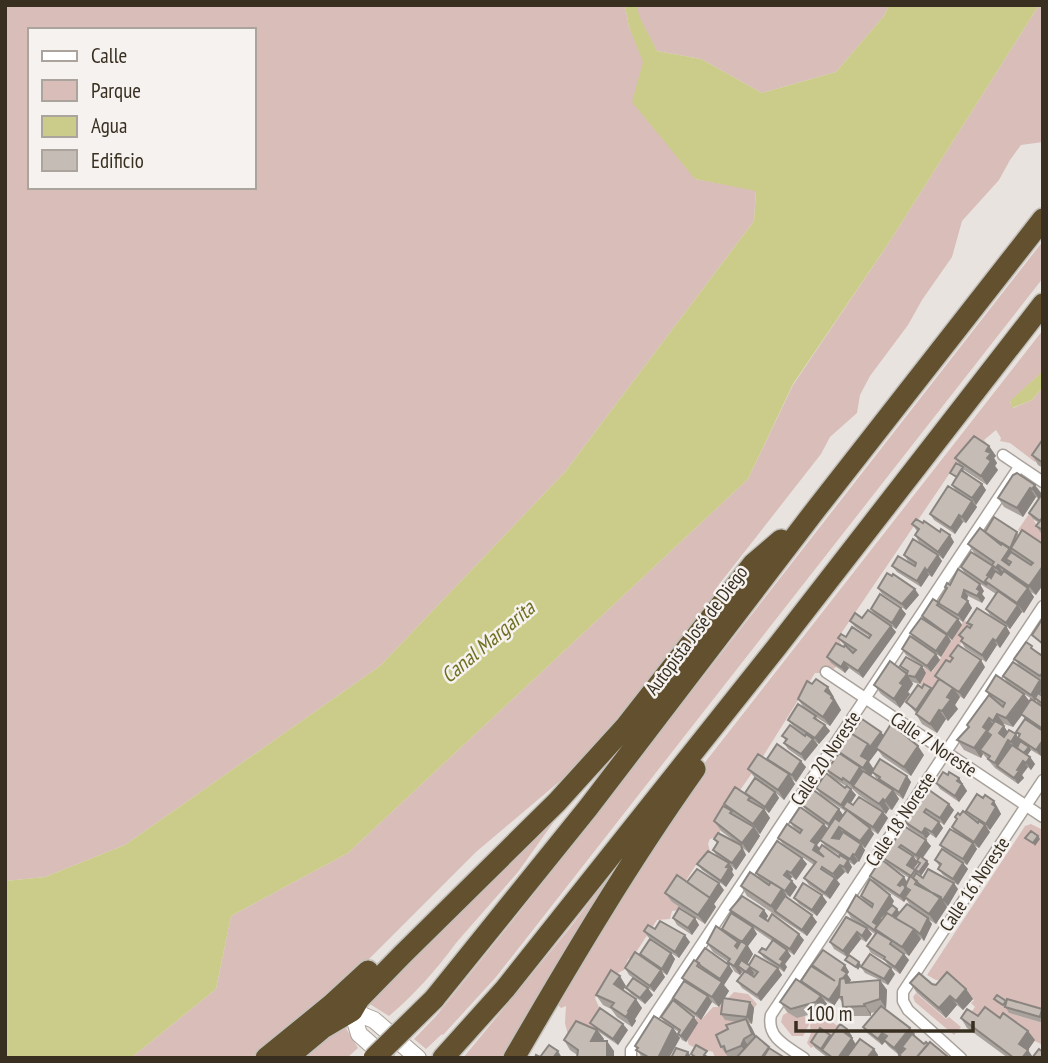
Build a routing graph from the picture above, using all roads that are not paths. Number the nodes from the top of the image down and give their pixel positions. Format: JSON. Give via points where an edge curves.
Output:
{"nodes":[{"id":1,"x":1043,"y":219,"type":"edge"},
{"id":2,"x":1043,"y":304,"type":"edge"},
{"id":3,"x":1003,"y":455,"type":"dead end"},
{"id":4,"x":1018,"y":467,"type":"junction"},
{"id":5,"x":1043,"y":482,"type":"edge"},
{"id":6,"x":817,"y":508,"type":"junction"},
{"id":7,"x":1043,"y":606,"type":"edge"},
{"id":8,"x":776,"y":648,"type":"junction"},
{"id":9,"x":826,"y":672,"type":"dead end"},
{"id":10,"x":865,"y":698,"type":"junction"},
{"id":11,"x":626,"y":726,"type":"junction"},
{"id":12,"x":945,"y":752,"type":"junction"},
{"id":13,"x":1043,"y":780,"type":"edge"},
{"id":14,"x":1026,"y":805,"type":"junction"},
{"id":15,"x":1043,"y":817,"type":"edge"},
{"id":16,"x":352,"y":1011,"type":"junction"},
{"id":17,"x":631,"y":1054,"type":"edge"},
{"id":18,"x":266,"y":1058,"type":"edge"},
{"id":19,"x":287,"y":1058,"type":"edge"},
{"id":20,"x":374,"y":1058,"type":"edge"},
{"id":21,"x":386,"y":1058,"type":"edge"},
{"id":22,"x":418,"y":1058,"type":"edge"},
{"id":23,"x":443,"y":1058,"type":"edge"},
{"id":24,"x":514,"y":1058,"type":"edge"},
{"id":25,"x":804,"y":1058,"type":"edge"},
{"id":26,"x":961,"y":1058,"type":"edge"}],
"edges":[{"from":1,"to":6,"type":"highway","name":"Autopista José de Diego"},
{"from":2,"to":8,"type":"highway"},
{"from":3,"to":4,"type":"street"},
{"from":4,"to":5,"type":"street"},
{"from":4,"to":10,"type":"street","name":"Calle 20 Noreste"},
{"from":6,"to":11,"type":"highway","via":[[753,564]]},
{"from":6,"to":20,"type":"highway","name":"Autopista José de Diego","bridge":true,"via":[[580,819],[434,999]]},
{"from":7,"to":12,"type":"street","name":"Calle 18 Noreste"},
{"from":8,"to":23,"type":"highway","via":[[505,989]]},
{"from":8,"to":24,"type":"highway","via":[[757,692],[663,814]]},
{"from":9,"to":10,"type":"street","name":"Calle 7 Noreste"},
{"from":10,"to":12,"type":"street","name":"Calle 7 Noreste"},
{"from":10,"to":17,"type":"street","name":"Calle 20 Noreste"},
{"from":11,"to":16,"type":"highway"},
{"from":11,"to":18,"type":"highway","via":[[331,1005]]},
{"from":12,"to":14,"type":"street","name":"Calle 7 Noreste"},
{"from":12,"to":25,"type":"street","name":"Calle 18 Noreste","via":[[774,1009],[769,1023],[774,1036]]},
{"from":13,"to":14,"type":"street","name":"Calle 16 Noreste"},
{"from":14,"to":15,"type":"street","name":"Calle 7 Noreste"},
{"from":14,"to":26,"type":"street","name":"Calle 16 Noreste","via":[[905,988],[903,1001],[908,1010]]},
{"from":16,"to":19,"type":"highway"},
{"from":16,"to":21,"type":"main road","via":[[359,1034]]},
{"from":16,"to":22,"type":"main road","via":[[374,1020]]}]}
